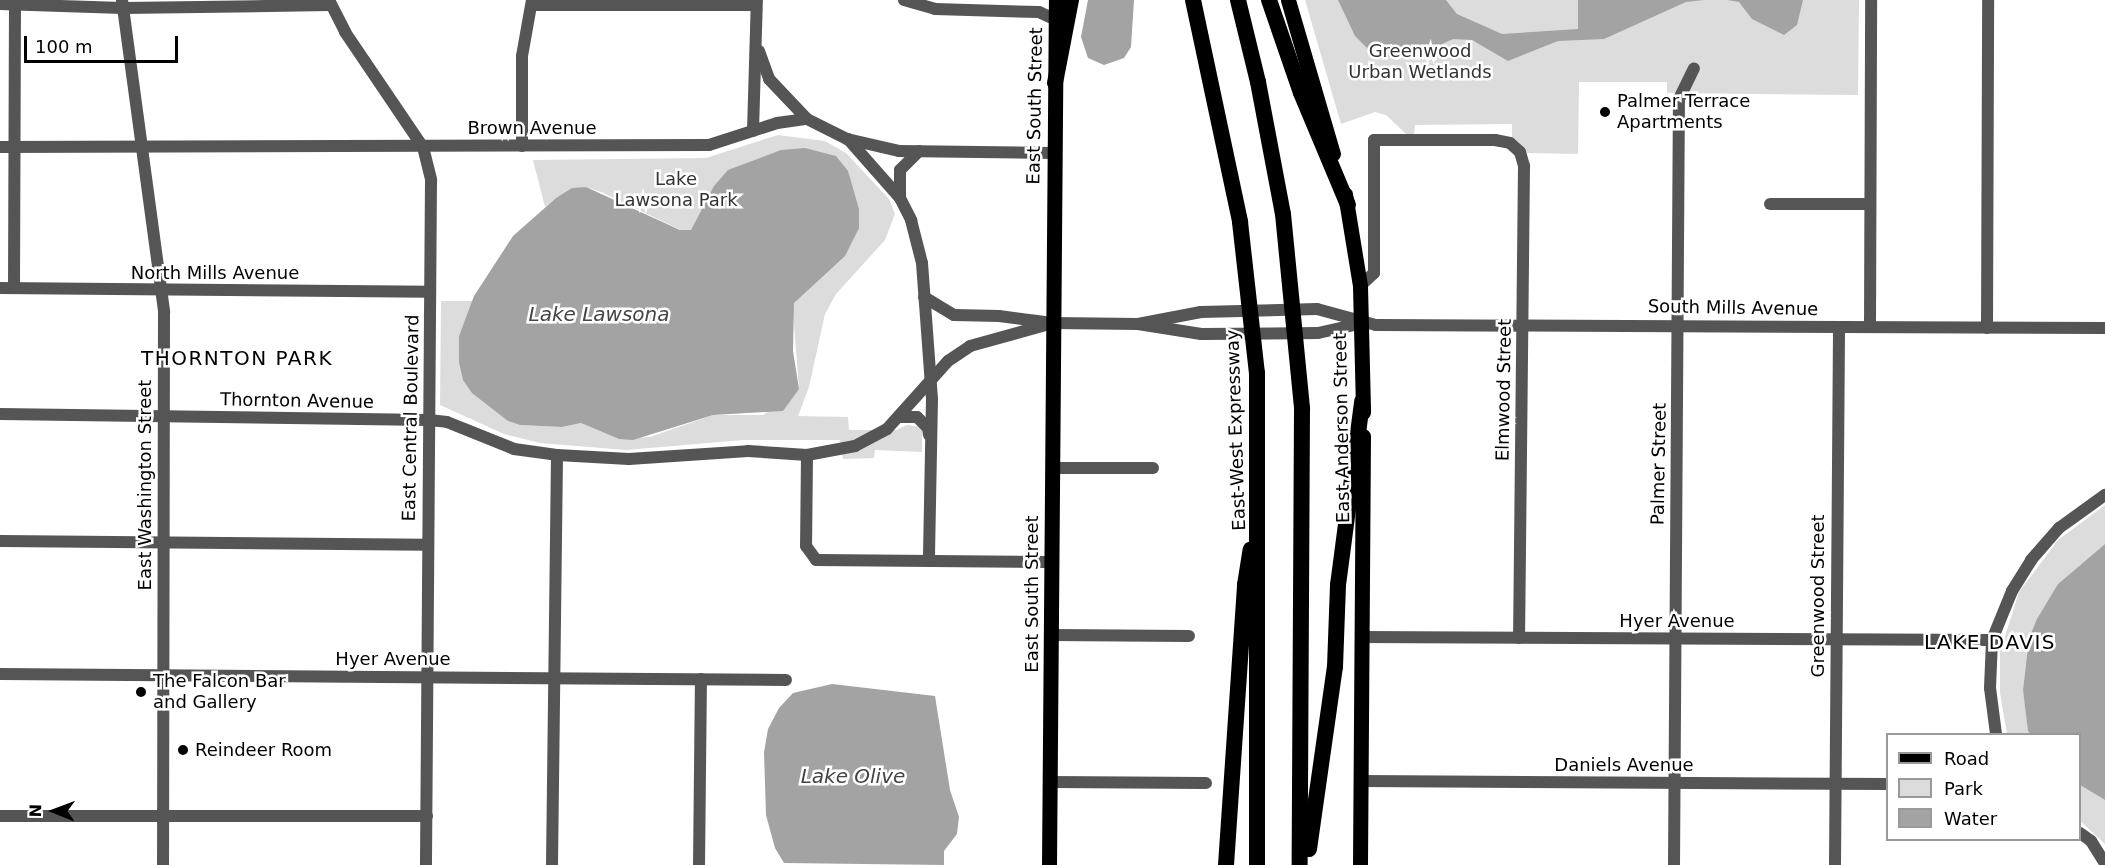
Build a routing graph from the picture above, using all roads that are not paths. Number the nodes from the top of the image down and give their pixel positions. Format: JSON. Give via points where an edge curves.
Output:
{"nodes":[{"id":1,"x":904,"y":0,"type":"edge"},
{"id":2,"x":1056,"y":0,"type":"edge"},
{"id":3,"x":1071,"y":0,"type":"edge"},
{"id":4,"x":1193,"y":0,"type":"edge"},
{"id":5,"x":1238,"y":0,"type":"edge"},
{"id":6,"x":1269,"y":0,"type":"edge"},
{"id":7,"x":1288,"y":0,"type":"edge"},
{"id":8,"x":1871,"y":0,"type":"edge"},
{"id":9,"x":1988,"y":0,"type":"edge"},
{"id":10,"x":756,"y":2,"type":"edge"},
{"id":11,"x":329,"y":3,"type":"edge"},
{"id":12,"x":532,"y":3,"type":"edge"},
{"id":13,"x":0,"y":4,"type":"edge"},
{"id":14,"x":15,"y":4,"type":"junction"},
{"id":15,"x":122,"y":4,"type":"edge"},
{"id":16,"x":1056,"y":20,"type":"junction"},
{"id":17,"x":755,"y":39,"type":"junction"},
{"id":18,"x":1694,"y":68,"type":"dead end"},
{"id":19,"x":1054,"y":83,"type":"junction"},
{"id":20,"x":807,"y":119,"type":"junction"},
{"id":21,"x":753,"y":131,"type":"junction"},
{"id":22,"x":847,"y":139,"type":"junction"},
{"id":23,"x":522,"y":146,"type":"junction"},
{"id":24,"x":0,"y":147,"type":"edge"},
{"id":25,"x":14,"y":147,"type":"junction"},
{"id":26,"x":423,"y":147,"type":"junction"},
{"id":27,"x":140,"y":148,"type":"junction"},
{"id":28,"x":919,"y":151,"type":"junction"},
{"id":29,"x":1054,"y":153,"type":"junction"},
{"id":30,"x":900,"y":198,"type":"junction"},
{"id":31,"x":1770,"y":204,"type":"dead end"},
{"id":32,"x":1869,"y":204,"type":"junction"},
{"id":33,"x":1348,"y":205,"type":"junction"},
{"id":34,"x":1360,"y":286,"type":"junction"},
{"id":35,"x":0,"y":288,"type":"edge"},
{"id":36,"x":14,"y":288,"type":"junction"},
{"id":37,"x":161,"y":291,"type":"junction"},
{"id":38,"x":430,"y":292,"type":"junction"},
{"id":39,"x":924,"y":297,"type":"junction"},
{"id":40,"x":1053,"y":323,"type":"junction"},
{"id":41,"x":1138,"y":324,"type":"junction"},
{"id":42,"x":1360,"y":324,"type":"junction"},
{"id":43,"x":1523,"y":325,"type":"junction"},
{"id":44,"x":1678,"y":325,"type":"junction"},
{"id":45,"x":1839,"y":327,"type":"junction"},
{"id":46,"x":1870,"y":327,"type":"junction"},
{"id":47,"x":1987,"y":328,"type":"junction"},
{"id":48,"x":2105,"y":328,"type":"edge"},
{"id":49,"x":930,"y":381,"type":"junction"},
{"id":50,"x":1362,"y":402,"type":"junction"},
{"id":51,"x":0,"y":414,"type":"edge"},
{"id":52,"x":900,"y":417,"type":"junction"},
{"id":53,"x":163,"y":418,"type":"junction"},
{"id":54,"x":429,"y":420,"type":"junction"},
{"id":55,"x":930,"y":442,"type":"junction"},
{"id":56,"x":557,"y":455,"type":"junction"},
{"id":57,"x":807,"y":455,"type":"junction"},
{"id":58,"x":1052,"y":468,"type":"junction"},
{"id":59,"x":1153,"y":468,"type":"dead end"},
{"id":60,"x":2105,"y":495,"type":"edge"},
{"id":61,"x":1259,"y":497,"type":"junction"},
{"id":62,"x":0,"y":541,"type":"edge"},
{"id":63,"x":164,"y":542,"type":"junction"},
{"id":64,"x":427,"y":545,"type":"junction"},
{"id":65,"x":929,"y":560,"type":"junction"},
{"id":66,"x":1052,"y":562,"type":"junction"},
{"id":67,"x":1051,"y":635,"type":"junction"},
{"id":68,"x":1190,"y":636,"type":"dead end"},
{"id":69,"x":1361,"y":637,"type":"junction"},
{"id":70,"x":1519,"y":638,"type":"junction"},
{"id":71,"x":1676,"y":639,"type":"junction"},
{"id":72,"x":1836,"y":639,"type":"junction"},
{"id":73,"x":1992,"y":640,"type":"junction"},
{"id":74,"x":0,"y":674,"type":"edge"},
{"id":75,"x":164,"y":675,"type":"junction"},
{"id":76,"x":428,"y":677,"type":"junction"},
{"id":77,"x":555,"y":677,"type":"junction"},
{"id":78,"x":701,"y":679,"type":"junction"},
{"id":79,"x":786,"y":680,"type":"dead end"},
{"id":80,"x":1996,"y":733,"type":"edge"},
{"id":81,"x":1050,"y":782,"type":"junction"},
{"id":82,"x":1360,"y":782,"type":"junction"},
{"id":83,"x":1206,"y":783,"type":"dead end"},
{"id":84,"x":1674,"y":783,"type":"junction"},
{"id":85,"x":1835,"y":784,"type":"junction"},
{"id":86,"x":1886,"y":784,"type":"edge"},
{"id":87,"x":0,"y":816,"type":"edge"},
{"id":88,"x":163,"y":816,"type":"junction"},
{"id":89,"x":427,"y":816,"type":"junction"},
{"id":90,"x":2081,"y":834,"type":"edge"},
{"id":91,"x":2105,"y":863,"type":"edge"},
{"id":92,"x":163,"y":865,"type":"edge"},
{"id":93,"x":426,"y":865,"type":"edge"},
{"id":94,"x":552,"y":865,"type":"edge"},
{"id":95,"x":699,"y":865,"type":"edge"},
{"id":96,"x":1050,"y":865,"type":"edge"},
{"id":97,"x":1226,"y":865,"type":"edge"},
{"id":98,"x":1257,"y":865,"type":"edge"},
{"id":99,"x":1300,"y":865,"type":"edge"},
{"id":100,"x":1307,"y":865,"type":"edge"},
{"id":101,"x":1360,"y":865,"type":"edge"},
{"id":102,"x":1674,"y":865,"type":"edge"},
{"id":103,"x":1834,"y":865,"type":"edge"}],
"edges":[{"from":1,"to":16,"type":"street","via":[[935,9],[1040,12]]},
{"from":2,"to":16,"type":"main road","name":"East South Street"},
{"from":3,"to":19,"type":"highway"},
{"from":4,"to":61,"type":"highway","name":"East-West Expressway","via":[[1227,148],[1247,278],[1257,373]]},
{"from":5,"to":99,"type":"highway","via":[[1271,145],[1299,371],[1304,486]]},
{"from":6,"to":33,"type":"highway","via":[[1301,93]]},
{"from":7,"to":33,"type":"main road","name":"East Anderson Street"},
{"from":8,"to":32,"type":"street"},
{"from":9,"to":47,"type":"street"},
{"from":10,"to":12,"type":"street"},
{"from":10,"to":17,"type":"street"},
{"from":11,"to":15,"type":"street"},
{"from":11,"to":26,"type":"street","name":"East Central Boulevard"},
{"from":12,"to":23,"type":"street","via":[[522,56]]},
{"from":13,"to":14,"type":"street"},
{"from":14,"to":15,"type":"street"},
{"from":14,"to":25,"type":"street"},
{"from":15,"to":27,"type":"street","name":"East Washington Street"},
{"from":16,"to":19,"type":"main road","name":"East South Street"},
{"from":17,"to":20,"type":"street","via":[[770,79]]},
{"from":17,"to":21,"type":"street"},
{"from":18,"to":44,"type":"street","name":"Palmer Street","via":[[1679,99]]},
{"from":19,"to":29,"type":"main road","name":"East South Street"},
{"from":20,"to":21,"type":"street","name":"Brown Avenue","via":[[789,119]]},
{"from":20,"to":22,"type":"street"},
{"from":21,"to":23,"type":"street","name":"Brown Avenue","via":[[709,145]]},
{"from":22,"to":28,"type":"street","via":[[899,151]]},
{"from":22,"to":30,"type":"street"},
{"from":23,"to":26,"type":"street","name":"Brown Avenue"},
{"from":24,"to":25,"type":"street","name":"Brown Avenue"},
{"from":25,"to":27,"type":"street","name":"Brown Avenue"},
{"from":25,"to":36,"type":"street"},
{"from":26,"to":27,"type":"street","name":"Brown Avenue"},
{"from":26,"to":38,"type":"street","name":"East Central Boulevard","via":[[431,180]]},
{"from":27,"to":37,"type":"street","name":"East Washington Street"},
{"from":28,"to":29,"type":"street"},
{"from":28,"to":30,"type":"street","via":[[900,170]]},
{"from":29,"to":40,"type":"main road","name":"East South Street"},
{"from":30,"to":39,"type":"street","via":[[917,237]]},
{"from":31,"to":32,"type":"street"},
{"from":32,"to":46,"type":"street"},
{"from":33,"to":34,"type":"main road","name":"East Anderson Street"},
{"from":34,"to":42,"type":"main road","name":"East Anderson Street"},
{"from":34,"to":43,"type":"street","name":"Elmwood Street","via":[[1374,273],[1374,140],[1495,140],[1513,145],[1523,158]]},
{"from":35,"to":36,"type":"street","name":"North Mills Avenue"},
{"from":36,"to":37,"type":"street","name":"North Mills Avenue"},
{"from":37,"to":38,"type":"street","name":"North Mills Avenue"},
{"from":37,"to":53,"type":"street","name":"East Washington Street"},
{"from":38,"to":54,"type":"street","name":"East Central Boulevard"},
{"from":39,"to":40,"type":"street","name":"South Mills Avenue","via":[[954,315],[999,315]]},
{"from":39,"to":49,"type":"street"},
{"from":40,"to":41,"type":"street","name":"South Mills Avenue"},
{"from":40,"to":49,"type":"street","name":"Thornton Avenue","via":[[978,341],[948,361]]},
{"from":40,"to":58,"type":"main road","name":"East South Street"},
{"from":41,"to":42,"type":"street","name":"South Mills Avenue","via":[[1201,334],[1318,333]]},
{"from":41,"to":42,"type":"street","name":"South Mills Avenue","via":[[1201,312],[1317,309]]},
{"from":42,"to":43,"type":"street","name":"South Mills Avenue"},
{"from":42,"to":50,"type":"main road","name":"East Anderson Street"},
{"from":43,"to":44,"type":"street","name":"South Mills Avenue"},
{"from":43,"to":70,"type":"street","name":"Elmwood Street"},
{"from":44,"to":45,"type":"street","name":"South Mills Avenue"},
{"from":44,"to":71,"type":"street","name":"Palmer Street"},
{"from":45,"to":46,"type":"street","name":"South Mills Avenue"},
{"from":45,"to":72,"type":"street","name":"Greenwood Street"},
{"from":46,"to":47,"type":"street","name":"South Mills Avenue"},
{"from":47,"to":48,"type":"street","name":"South Mills Avenue"},
{"from":49,"to":52,"type":"street","name":"Thornton Avenue"},
{"from":49,"to":55,"type":"street"},
{"from":50,"to":69,"type":"main road","name":"East Anderson Street"},
{"from":50,"to":100,"type":"highway","via":[[1339,575],[1335,666]]},
{"from":51,"to":53,"type":"street","name":"Thornton Avenue"},
{"from":52,"to":55,"type":"street","via":[[924,421]]},
{"from":52,"to":57,"type":"street","name":"Thornton Avenue","via":[[855,446]]},
{"from":53,"to":54,"type":"street","name":"Thornton Avenue"},
{"from":53,"to":63,"type":"street","name":"East Washington Street"},
{"from":54,"to":56,"type":"street","name":"Thornton Avenue","via":[[447,422],[514,448]]},
{"from":54,"to":64,"type":"street","name":"East Central Boulevard"},
{"from":55,"to":65,"type":"street"},
{"from":56,"to":57,"type":"street","name":"Thornton Avenue","via":[[629,459],[748,451]]},
{"from":56,"to":77,"type":"street"},
{"from":57,"to":65,"type":"street","via":[[806,546],[811,556],[822,561]]},
{"from":58,"to":59,"type":"street"},
{"from":58,"to":66,"type":"main road","name":"East South Street"},
{"from":60,"to":73,"type":"street","via":[[2059,528],[2031,560],[2012,591]]},
{"from":61,"to":97,"type":"highway","via":[[1245,585]]},
{"from":61,"to":98,"type":"highway","name":"East-West Expressway"},
{"from":62,"to":63,"type":"street"},
{"from":63,"to":64,"type":"street"},
{"from":63,"to":75,"type":"street","name":"East Washington Street"},
{"from":64,"to":76,"type":"street","name":"East Central Boulevard"},
{"from":65,"to":66,"type":"street"},
{"from":66,"to":67,"type":"main road","name":"East South Street"},
{"from":67,"to":68,"type":"street"},
{"from":67,"to":81,"type":"main road","name":"East South Street"},
{"from":69,"to":70,"type":"street","name":"Hyer Avenue"},
{"from":69,"to":82,"type":"main road","name":"East Anderson Street"},
{"from":70,"to":71,"type":"street","name":"Hyer Avenue"},
{"from":71,"to":72,"type":"street","name":"Hyer Avenue"},
{"from":71,"to":84,"type":"street","name":"Palmer Street"},
{"from":72,"to":73,"type":"street","name":"Hyer Avenue"},
{"from":72,"to":85,"type":"street","name":"Greenwood Street"},
{"from":73,"to":80,"type":"street","via":[[1990,688]]},
{"from":74,"to":75,"type":"street","name":"Hyer Avenue"},
{"from":75,"to":76,"type":"street","name":"Hyer Avenue"},
{"from":75,"to":88,"type":"street","name":"East Washington Street"},
{"from":76,"to":77,"type":"street","name":"Hyer Avenue"},
{"from":76,"to":89,"type":"street","name":"East Central Boulevard"},
{"from":77,"to":78,"type":"street","name":"Hyer Avenue"},
{"from":77,"to":94,"type":"street"},
{"from":78,"to":79,"type":"street","name":"Hyer Avenue"},
{"from":78,"to":95,"type":"street"},
{"from":81,"to":83,"type":"street"},
{"from":81,"to":96,"type":"main road","name":"East South Street"},
{"from":82,"to":84,"type":"street","name":"Daniels Avenue"},
{"from":82,"to":101,"type":"main road","name":"East Anderson Street"},
{"from":84,"to":85,"type":"street","name":"Daniels Avenue"},
{"from":84,"to":102,"type":"street","name":"Palmer Street"},
{"from":85,"to":86,"type":"street","name":"Daniels Avenue"},
{"from":85,"to":103,"type":"street","name":"Greenwood Street"},
{"from":87,"to":88,"type":"street"},
{"from":88,"to":89,"type":"street"},
{"from":88,"to":92,"type":"street","name":"East Washington Street"},
{"from":89,"to":93,"type":"street","name":"East Central Boulevard"},
{"from":90,"to":91,"type":"street","via":[[2091,841]]}]}
